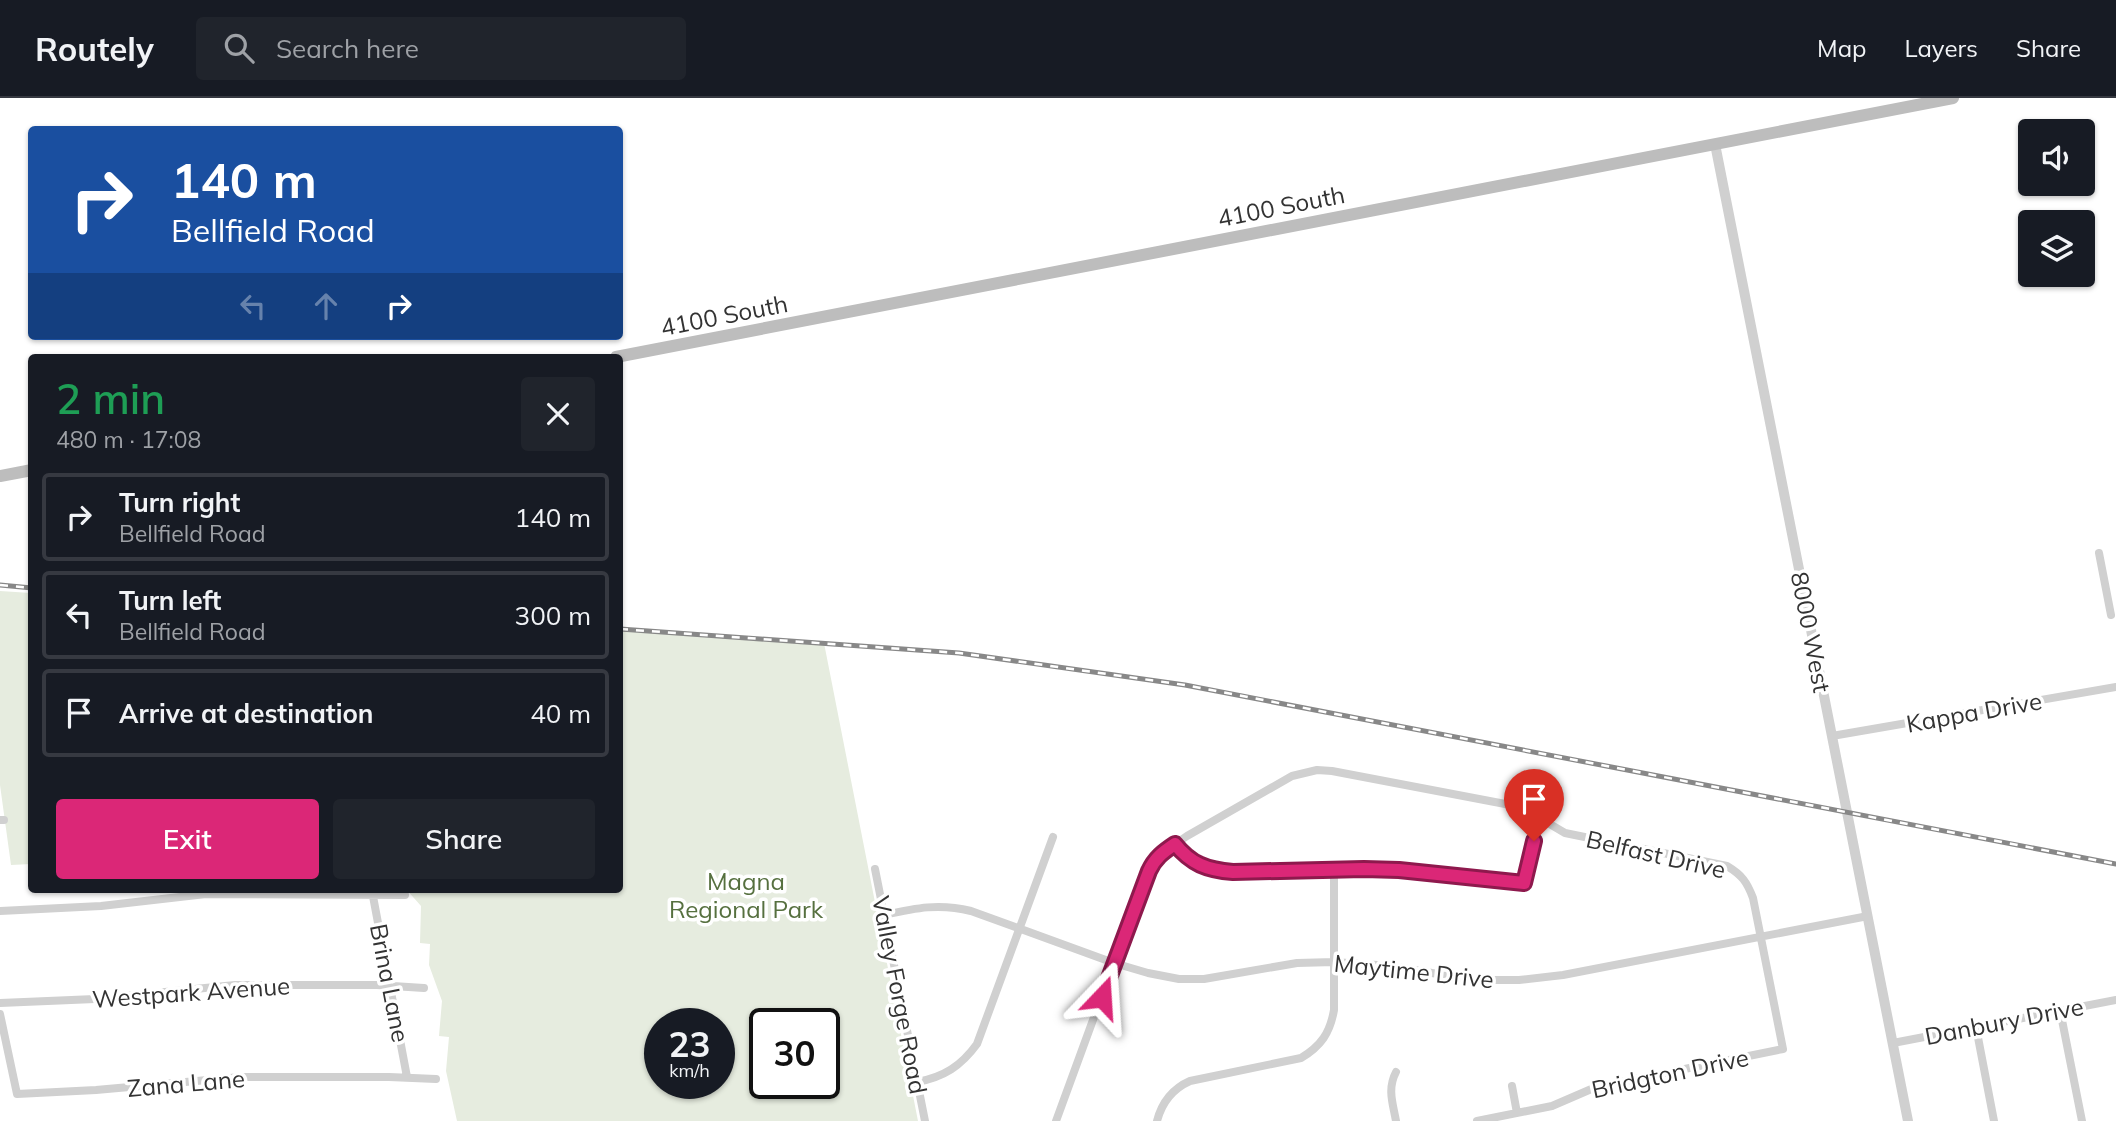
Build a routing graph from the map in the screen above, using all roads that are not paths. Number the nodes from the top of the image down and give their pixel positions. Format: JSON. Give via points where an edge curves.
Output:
{"nodes":[{"id":1,"x":1953,"y":98,"type":"edge"},
{"id":2,"x":1715,"y":144,"type":"junction"},
{"id":3,"x":623,"y":356,"type":"edge"},
{"id":4,"x":28,"y":471,"type":"edge"},
{"id":5,"x":0,"y":476,"type":"edge"},
{"id":6,"x":2099,"y":553,"type":"dead end"},
{"id":7,"x":2112,"y":596,"type":"edge"},
{"id":8,"x":2111,"y":615,"type":"dead end"},
{"id":9,"x":2116,"y":687,"type":"edge"},
{"id":10,"x":1832,"y":736,"type":"junction"},
{"id":11,"x":1539,"y":818,"type":"junction"},
{"id":12,"x":1053,"y":837,"type":"dead end"},
{"id":13,"x":1175,"y":844,"type":"junction"},
{"id":14,"x":875,"y":869,"type":"dead end"},
{"id":15,"x":1334,"y":870,"type":"junction"},
{"id":16,"x":261,"y":893,"type":"edge"},
{"id":17,"x":372,"y":893,"type":"edge"},
{"id":18,"x":388,"y":893,"type":"edge"},
{"id":19,"x":405,"y":895,"type":"dead end"},
{"id":20,"x":0,"y":911,"type":"edge"},
{"id":21,"x":884,"y":915,"type":"junction"},
{"id":22,"x":1868,"y":916,"type":"junction"},
{"id":23,"x":1019,"y":929,"type":"junction"},
{"id":24,"x":1761,"y":937,"type":"junction"},
{"id":25,"x":1334,"y":962,"type":"junction"},
{"id":26,"x":1114,"y":963,"type":"junction"},
{"id":27,"x":390,"y":986,"type":"junction"},
{"id":28,"x":424,"y":988,"type":"dead end"},
{"id":29,"x":2116,"y":1000,"type":"edge"},
{"id":30,"x":0,"y":1003,"type":"edge"},
{"id":31,"x":2060,"y":1010,"type":"junction"},
{"id":32,"x":0,"y":1014,"type":"edge"},
{"id":33,"x":1976,"y":1027,"type":"junction"},
{"id":34,"x":1893,"y":1043,"type":"junction"},
{"id":35,"x":1783,"y":1049,"type":"joint"},
{"id":36,"x":1396,"y":1072,"type":"dead end"},
{"id":37,"x":407,"y":1077,"type":"junction"},
{"id":38,"x":436,"y":1079,"type":"dead end"},
{"id":39,"x":917,"y":1082,"type":"junction"},
{"id":40,"x":1512,"y":1086,"type":"dead end"},
{"id":41,"x":1517,"y":1113,"type":"junction"},
{"id":42,"x":925,"y":1121,"type":"edge"},
{"id":43,"x":1056,"y":1121,"type":"edge"},
{"id":44,"x":1157,"y":1121,"type":"edge"},
{"id":45,"x":1396,"y":1121,"type":"edge"},
{"id":46,"x":1477,"y":1121,"type":"edge"},
{"id":47,"x":1908,"y":1121,"type":"edge"},
{"id":48,"x":1994,"y":1121,"type":"edge"},
{"id":49,"x":2082,"y":1121,"type":"edge"}],
"edges":[{"from":1,"to":2,"type":"main road","name":"4100 South"},
{"from":2,"to":3,"type":"main road","name":"4100 South"},
{"from":2,"to":10,"type":"street","name":"8000 West"},
{"from":4,"to":5,"type":"main road"},
{"from":6,"to":7,"type":"street"},
{"from":7,"to":8,"type":"street"},
{"from":9,"to":10,"type":"street","name":"Kappa Drive"},
{"from":10,"to":22,"type":"street","name":"8000 West"},
{"from":11,"to":13,"type":"street","name":"Belfast Drive","via":[[1521,807],[1317,770],[1292,776]]},
{"from":11,"to":15,"type":"street","via":[[1524,883],[1411,870]]},
{"from":11,"to":24,"type":"street","name":"Belfast Drive","via":[[1565,833],[1727,866],[1747,883]]},
{"from":12,"to":23,"type":"street"},
{"from":13,"to":15,"type":"street","via":[[1199,866],[1215,871]]},
{"from":13,"to":26,"type":"street","via":[[1154,861]]},
{"from":14,"to":21,"type":"street","name":"Valley Forge Road"},
{"from":15,"to":25,"type":"street"},
{"from":16,"to":20,"type":"street"},
{"from":17,"to":27,"type":"street","name":"Brina Lane"},
{"from":18,"to":19,"type":"street"},
{"from":21,"to":23,"type":"street","name":"Maytime Drive","via":[[950,906]]},
{"from":21,"to":39,"type":"street","name":"Valley Forge Road"},
{"from":22,"to":24,"type":"street","name":"Maytime Drive"},
{"from":22,"to":34,"type":"street","name":"8000 West"},
{"from":23,"to":26,"type":"street","name":"Maytime Drive"},
{"from":23,"to":39,"type":"street","via":[[977,1044],[957,1067]]},
{"from":24,"to":25,"type":"street","name":"Maytime Drive","via":[[1519,980],[1472,979]]},
{"from":24,"to":35,"type":"street","name":"Belfast Drive"},
{"from":25,"to":26,"type":"street","name":"Maytime Drive","via":[[1297,963],[1204,979],[1148,974]]},
{"from":25,"to":44,"type":"street","via":[[1331,1027],[1313,1050],[1301,1058],[1190,1081],[1172,1093]]},
{"from":26,"to":43,"type":"street"},
{"from":27,"to":28,"type":"street","name":"Westpark Avenue"},
{"from":27,"to":30,"type":"street","name":"Westpark Avenue","via":[[235,985]]},
{"from":27,"to":37,"type":"street","name":"Brina Lane"},
{"from":29,"to":31,"type":"street","name":"Danbury Drive"},
{"from":31,"to":33,"type":"street","name":"Danbury Drive"},
{"from":31,"to":49,"type":"street"},
{"from":32,"to":37,"type":"street","name":"Zana Lane","via":[[17,1094],[232,1077]]},
{"from":33,"to":34,"type":"street","name":"Danbury Drive"},
{"from":33,"to":48,"type":"street"},
{"from":34,"to":47,"type":"street","name":"8000 West"},
{"from":35,"to":41,"type":"street","name":"Bridgton Drive","via":[[1596,1087],[1564,1102]]},
{"from":36,"to":45,"type":"street","via":[[1390,1093]]},
{"from":37,"to":38,"type":"street","name":"Zana Lane"},
{"from":39,"to":42,"type":"street","name":"Valley Forge Road"},
{"from":40,"to":41,"type":"street"},
{"from":41,"to":46,"type":"street","name":"Bridgton Drive"}]}
